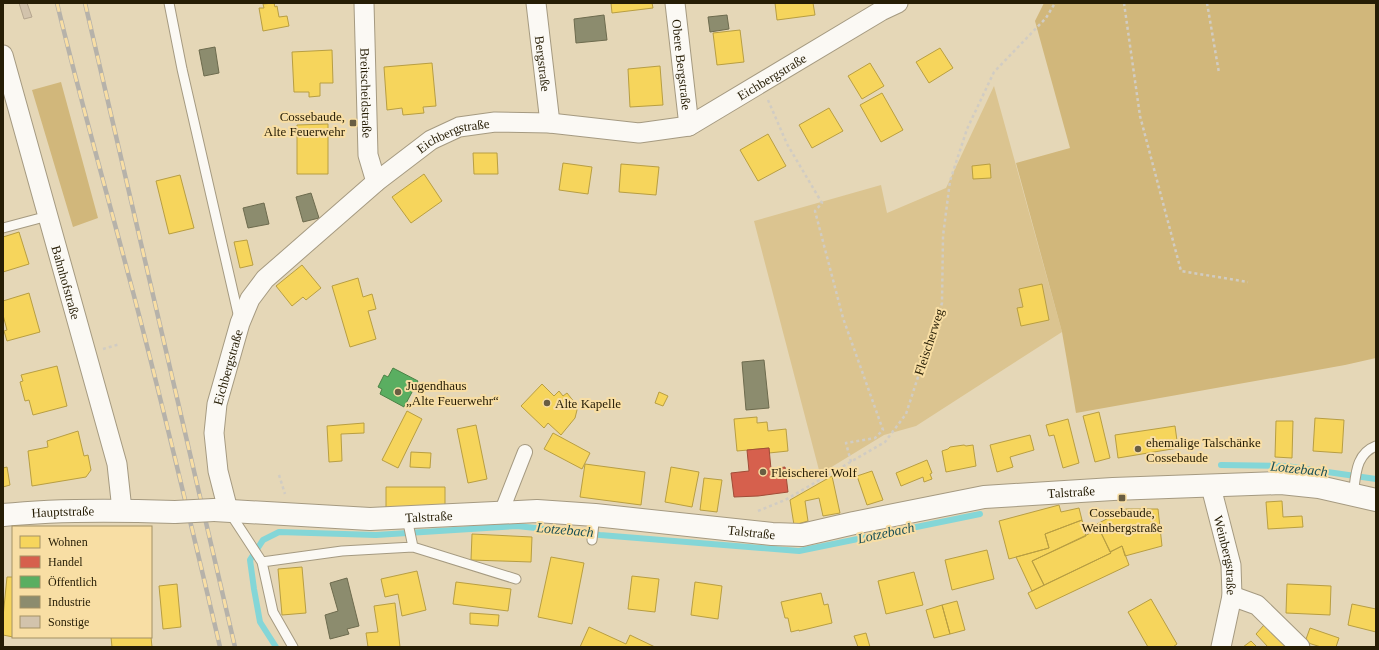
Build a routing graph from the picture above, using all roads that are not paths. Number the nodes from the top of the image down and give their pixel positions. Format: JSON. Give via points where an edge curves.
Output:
{"nodes":[{"id":1,"x":169,"y":3,"type":"edge"},
{"id":2,"x":364,"y":3,"type":"edge"},
{"id":3,"x":536,"y":3,"type":"edge"},
{"id":4,"x":675,"y":3,"type":"edge"},
{"id":5,"x":898,"y":3,"type":"edge"},
{"id":6,"x":3,"y":55,"type":"edge"},
{"id":7,"x":550,"y":123,"type":"junction"},
{"id":8,"x":689,"y":126,"type":"junction"},
{"id":9,"x":376,"y":182,"type":"junction"},
{"id":10,"x":48,"y":216,"type":"junction"},
{"id":11,"x":3,"y":228,"type":"edge"},
{"id":12,"x":240,"y":323,"type":"junction"},
{"id":13,"x":1376,"y":446,"type":"edge"},
{"id":14,"x":525,"y":452,"type":"dead end"},
{"id":15,"x":1211,"y":486,"type":"junction"},
{"id":16,"x":1353,"y":492,"type":"junction"},
{"id":17,"x":1376,"y":500,"type":"edge"},
{"id":18,"x":122,"y":510,"type":"junction"},
{"id":19,"x":221,"y":510,"type":"junction"},
{"id":20,"x":501,"y":513,"type":"junction"},
{"id":21,"x":3,"y":515,"type":"edge"},
{"id":22,"x":594,"y":521,"type":"junction"},
{"id":23,"x":408,"y":523,"type":"junction"},
{"id":24,"x":592,"y":540,"type":"dead end"},
{"id":25,"x":413,"y":544,"type":"junction"},
{"id":26,"x":262,"y":562,"type":"junction"},
{"id":27,"x":516,"y":579,"type":"dead end"},
{"id":28,"x":1232,"y":596,"type":"junction"},
{"id":29,"x":293,"y":647,"type":"edge"},
{"id":30,"x":1221,"y":647,"type":"edge"},
{"id":31,"x":1300,"y":647,"type":"edge"}],
"edges":[{"from":1,"to":12,"type":"lane"},
{"from":2,"to":9,"type":"street","name":"Breitscheidstraße","via":[[368,155]]},
{"from":3,"to":7,"type":"street","name":"Bergstraße"},
{"from":4,"to":8,"type":"street","name":"Obere Bergstraße"},
{"from":5,"to":8,"type":"street","name":"Eichbergstraße"},
{"from":6,"to":10,"type":"street","name":"Bahnhofstraße"},
{"from":7,"to":8,"type":"street","name":"Eichbergstraße","via":[[639,133]]},
{"from":7,"to":9,"type":"street","name":"Eichbergstraße","via":[[495,122],[459,127],[431,140]]},
{"from":9,"to":12,"type":"street","name":"Eichbergstraße","via":[[265,280],[250,299]]},
{"from":10,"to":11,"type":"lane"},
{"from":10,"to":18,"type":"street","name":"Bahnhofstraße","via":[[117,464]]},
{"from":12,"to":19,"type":"street","name":"Eichbergstraße","via":[[217,404],[214,433]]},
{"from":13,"to":16,"type":"lane","via":[[1371,447],[1358,461]]},
{"from":14,"to":20,"type":"street"},
{"from":15,"to":16,"type":"street","name":"Talstraße","via":[[1281,483]]},
{"from":15,"to":22,"type":"street","name":"Talstraße","via":[[984,497],[802,535]]},
{"from":15,"to":28,"type":"street","name":"Weinbergstraße","via":[[1231,565]]},
{"from":16,"to":17,"type":"street","name":"Talstraße"},
{"from":18,"to":19,"type":"street","name":"Talstraße","bridge":true},
{"from":18,"to":21,"type":"street","name":"Hauptstraße"},
{"from":19,"to":23,"type":"street","name":"Talstraße"},
{"from":19,"to":26,"type":"lane","via":[[246,538]]},
{"from":20,"to":22,"type":"street","name":"Talstraße","via":[[537,511]]},
{"from":20,"to":23,"type":"street","name":"Talstraße"},
{"from":22,"to":24,"type":"lane"},
{"from":23,"to":25,"type":"lane"},
{"from":25,"to":26,"type":"lane"},
{"from":25,"to":27,"type":"lane"},
{"from":26,"to":29,"type":"lane","via":[[273,612]]},
{"from":28,"to":30,"type":"street","name":"Weinbergstraße"},
{"from":28,"to":31,"type":"street","via":[[1257,606]]}]}
